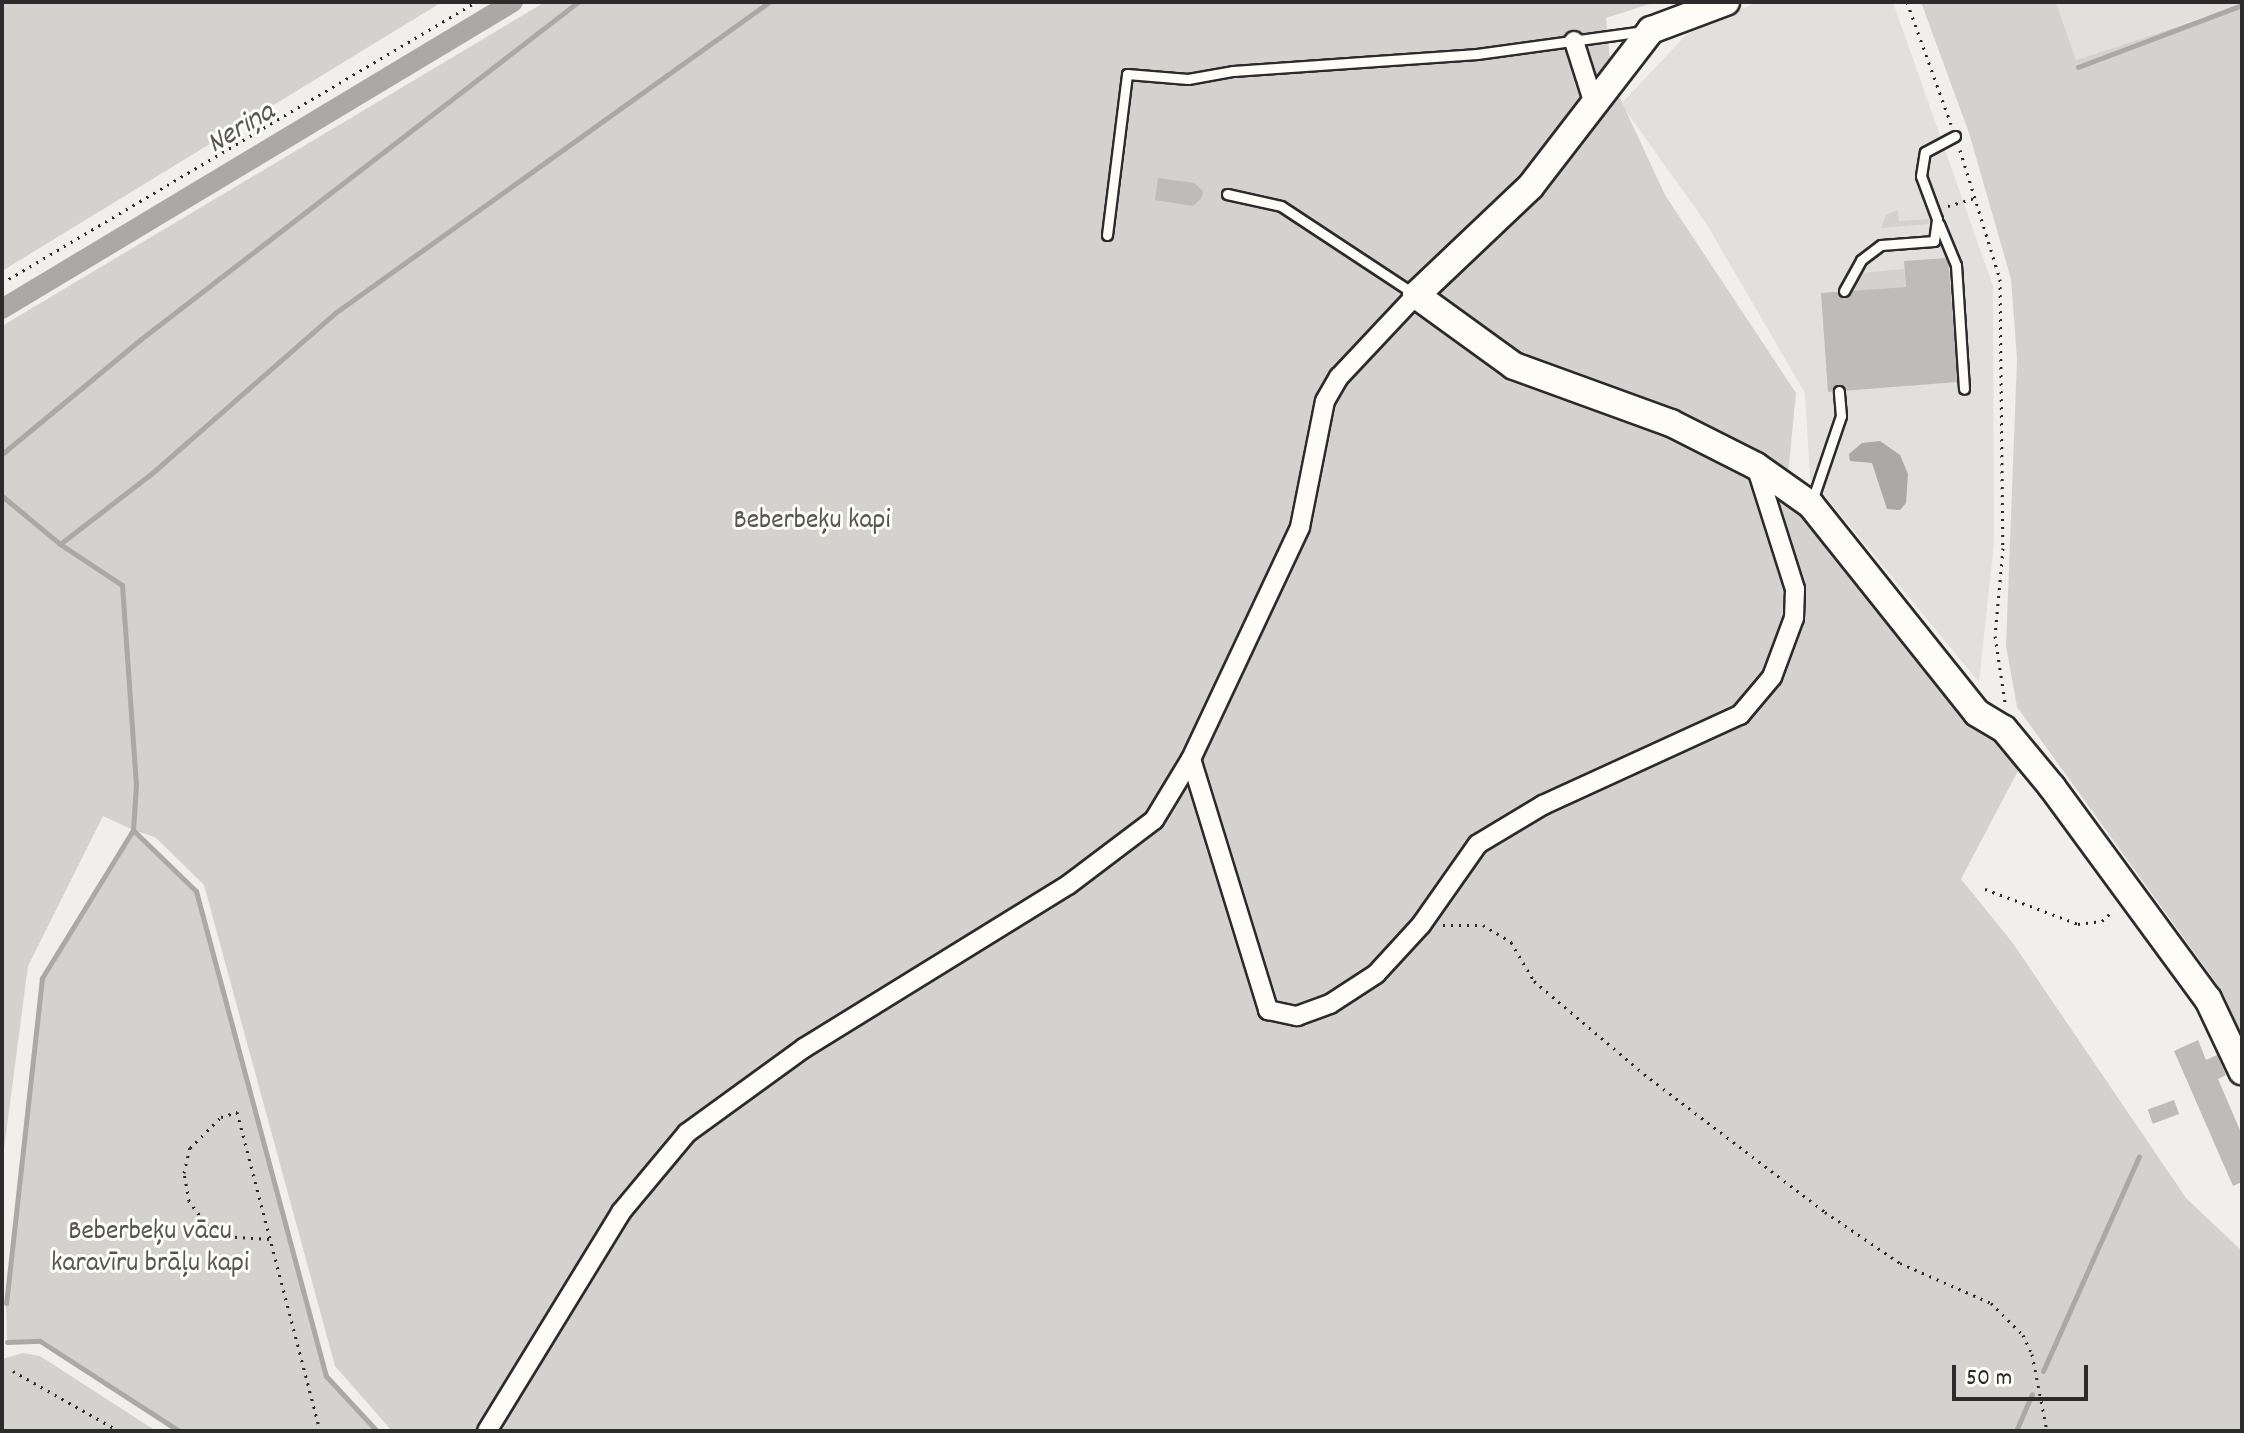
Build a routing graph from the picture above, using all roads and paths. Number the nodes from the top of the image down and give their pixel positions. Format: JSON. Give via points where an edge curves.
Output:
{"nodes":[{"id":1,"x":476,"y":2,"type":"edge"},
{"id":2,"x":1726,"y":2,"type":"edge"},
{"id":3,"x":1907,"y":2,"type":"edge"},
{"id":4,"x":1651,"y":30,"type":"junction"},
{"id":5,"x":1574,"y":41,"type":"junction"},
{"id":6,"x":1594,"y":104,"type":"junction"},
{"id":7,"x":1955,"y":136,"type":"junction"},
{"id":8,"x":1227,"y":194,"type":"dead end"},
{"id":9,"x":1975,"y":198,"type":"junction"},
{"id":10,"x":1935,"y":214,"type":"junction"},
{"id":11,"x":1107,"y":235,"type":"dead end"},
{"id":12,"x":2,"y":283,"type":"edge"},
{"id":13,"x":1844,"y":291,"type":"dead end"},
{"id":14,"x":1416,"y":295,"type":"junction"},
{"id":15,"x":1964,"y":389,"type":"dead end"},
{"id":16,"x":1839,"y":391,"type":"dead end"},
{"id":17,"x":1756,"y":466,"type":"junction"},
{"id":18,"x":1811,"y":505,"type":"junction"},
{"id":19,"x":2004,"y":729,"type":"junction"},
{"id":20,"x":1191,"y":759,"type":"junction"},
{"id":21,"x":2122,"y":880,"type":"junction"},
{"id":22,"x":1985,"y":889,"type":"dead end"},
{"id":23,"x":1421,"y":925,"type":"junction"},
{"id":24,"x":2242,"y":1071,"type":"edge"},
{"id":25,"x":269,"y":1239,"type":"junction"},
{"id":26,"x":13,"y":1371,"type":"dead end"},
{"id":27,"x":119,"y":1431,"type":"edge"},
{"id":28,"x":320,"y":1431,"type":"edge"},
{"id":29,"x":487,"y":1431,"type":"edge"},
{"id":30,"x":2047,"y":1431,"type":"edge"}],
"edges":[{"from":1,"to":12,"type":"path"},
{"from":2,"to":4,"type":"street"},
{"from":3,"to":7,"type":"path"},
{"from":4,"to":5,"type":"lane"},
{"from":4,"to":6,"type":"street"},
{"from":5,"to":6,"type":"street"},
{"from":5,"to":11,"type":"lane","via":[[1188,79],[1127,74]]},
{"from":6,"to":14,"type":"street","via":[[1531,186]]},
{"from":7,"to":9,"type":"path"},
{"from":7,"to":10,"type":"lane","via":[[1925,152],[1921,176]]},
{"from":8,"to":14,"type":"lane","via":[[1281,206]]},
{"from":9,"to":10,"type":"path"},
{"from":9,"to":19,"type":"path","via":[[2000,279],[2003,320],[2003,548],[1995,636],[2008,712]]},
{"from":10,"to":13,"type":"lane","via":[[1934,241],[1881,245],[1861,260]]},
{"from":10,"to":15,"type":"lane","via":[[1956,265]]},
{"from":14,"to":17,"type":"street","via":[[1514,366],[1671,423]]},
{"from":14,"to":20,"type":"street","via":[[1339,377],[1325,401],[1300,527]]},
{"from":16,"to":18,"type":"lane","via":[[1841,416]]},
{"from":17,"to":18,"type":"street"},
{"from":17,"to":23,"type":"street","via":[[1795,589],[1794,618],[1772,677],[1740,715],[1543,805],[1478,844]]},
{"from":18,"to":19,"type":"street","via":[[1977,713]]},
{"from":19,"to":21,"type":"street"},
{"from":20,"to":23,"type":"street","via":[[1268,1010],[1297,1016],[1330,1004],[1376,974]]},
{"from":20,"to":29,"type":"street","via":[[1154,820],[1068,885],[804,1048],[687,1133],[621,1212]]},
{"from":21,"to":22,"type":"path","via":[[2111,914],[2091,925]]},
{"from":21,"to":24,"type":"street","via":[[2208,999]]},
{"from":23,"to":30,"type":"path","via":[[1483,925],[1511,942],[1534,981],[1644,1074],[1825,1212],[1900,1263],[1991,1303],[2023,1335],[2032,1354]]},
{"from":25,"to":25,"type":"path","via":[[237,1112],[221,1117],[190,1148],[184,1173],[189,1201],[224,1236]]},
{"from":25,"to":28,"type":"path"},
{"from":26,"to":27,"type":"path"}]}
